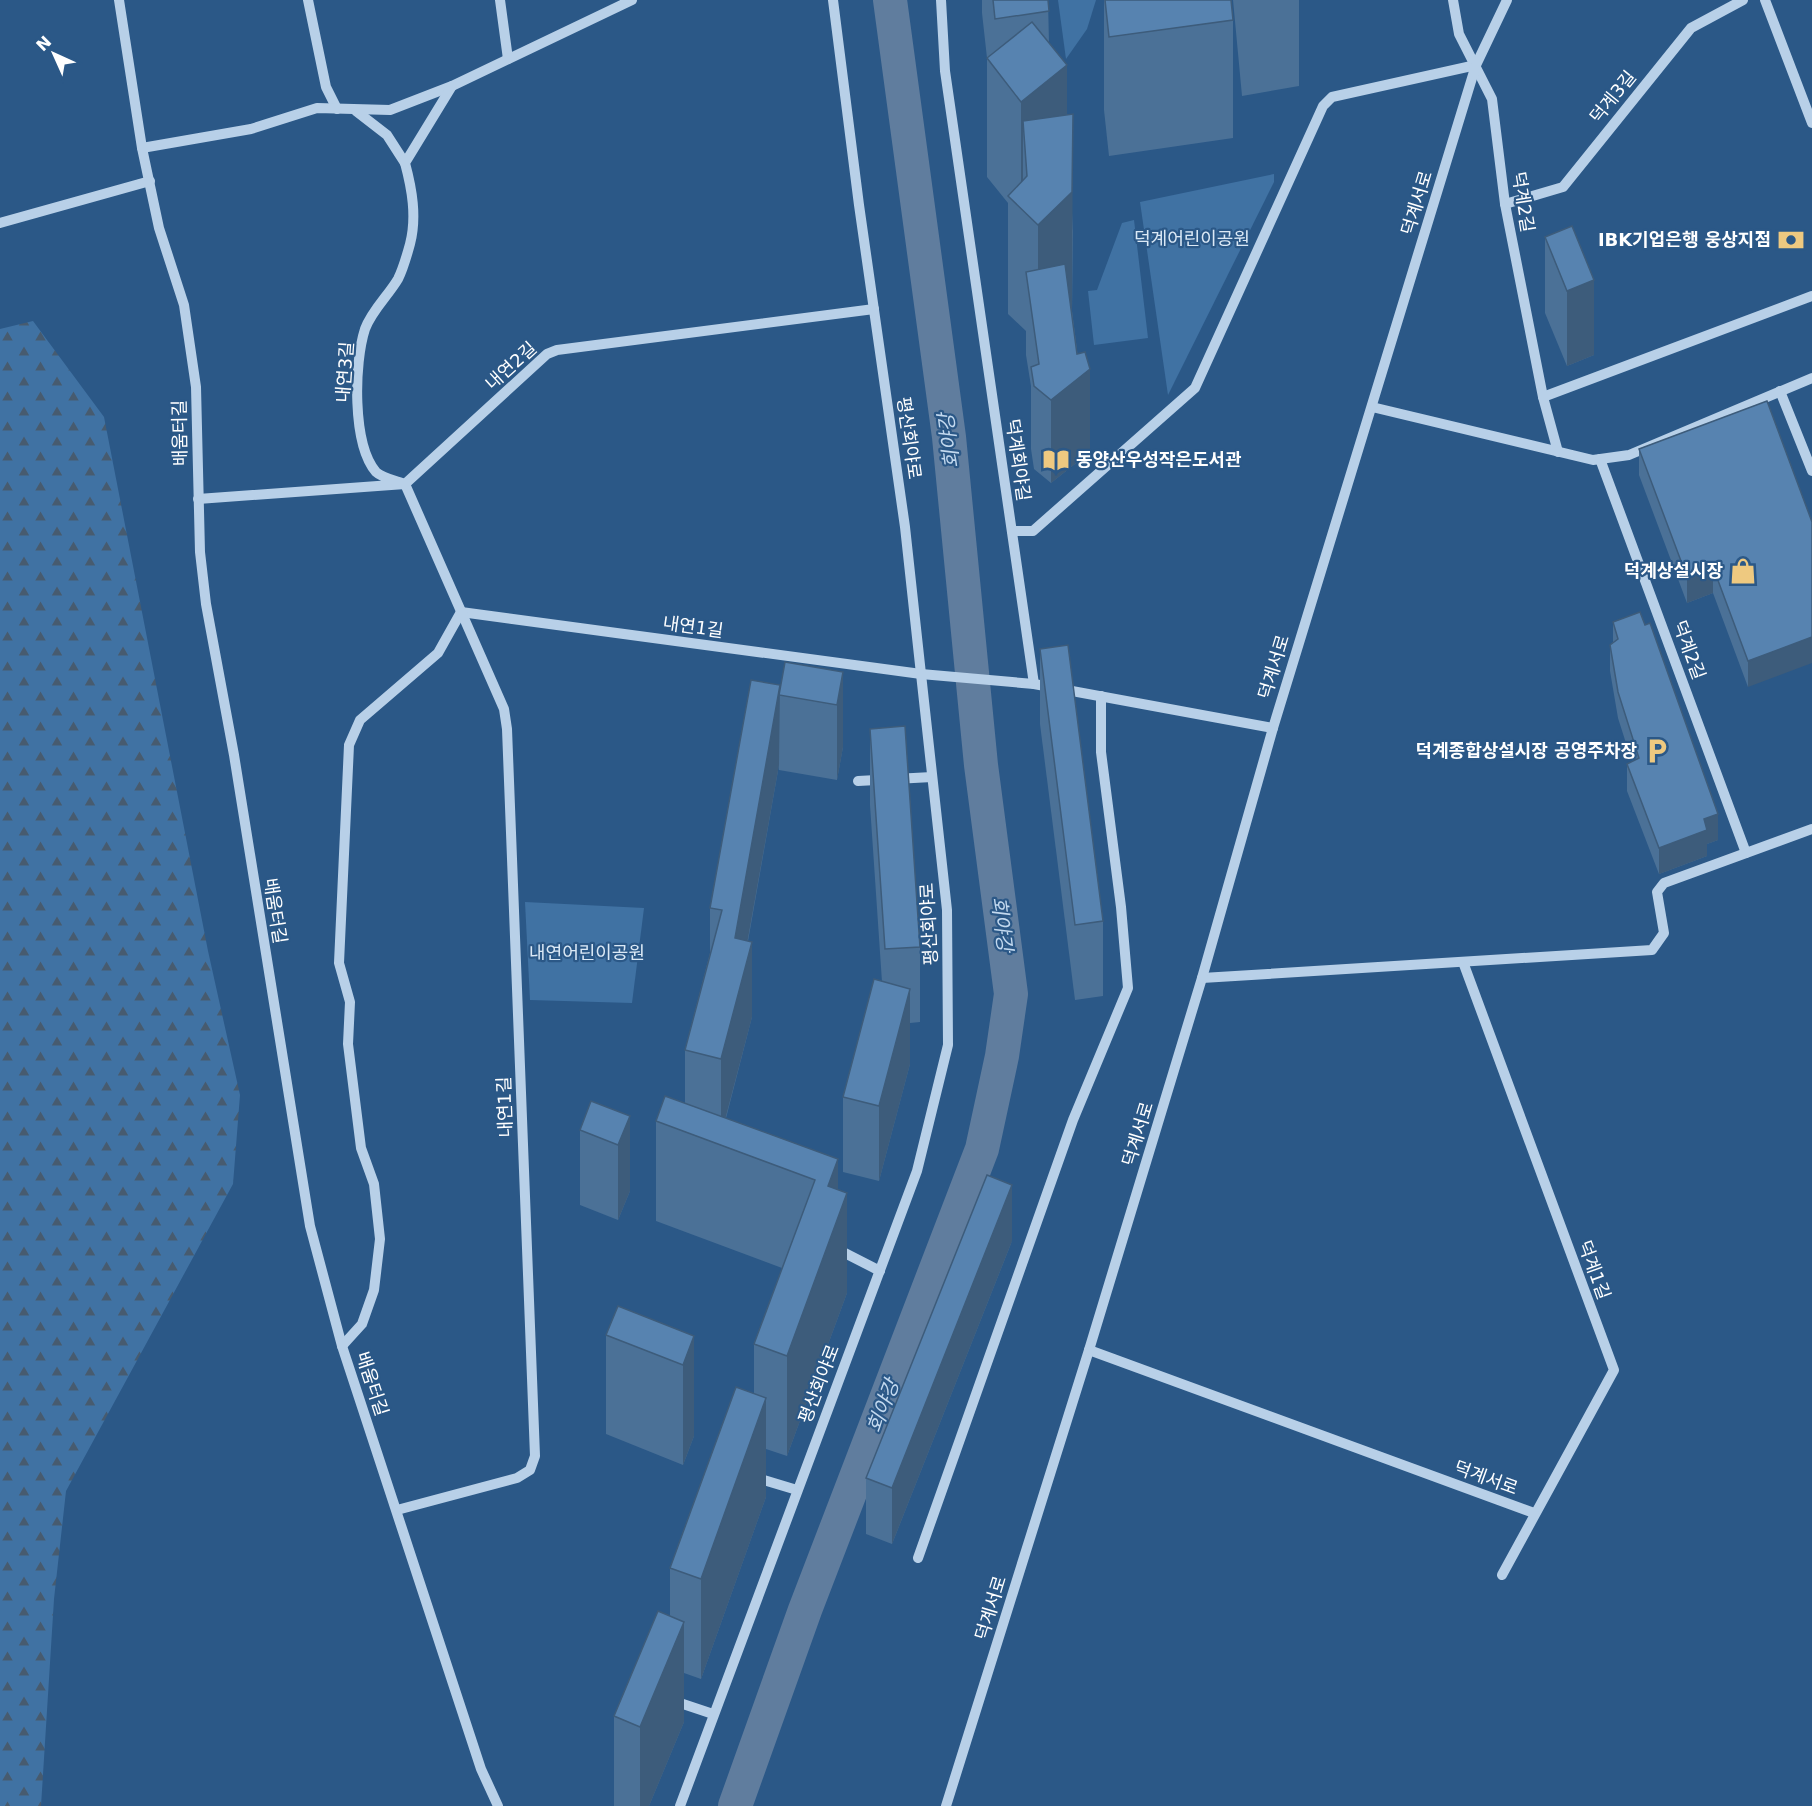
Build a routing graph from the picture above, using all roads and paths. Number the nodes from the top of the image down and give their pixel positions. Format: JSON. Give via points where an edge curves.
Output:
{"nodes":[{"id":1,"x":119,"y":0,"type":"edge"},
{"id":2,"x":308,"y":0,"type":"edge"},
{"id":3,"x":500,"y":0,"type":"edge"},
{"id":4,"x":632,"y":0,"type":"edge"},
{"id":5,"x":833,"y":0,"type":"edge"},
{"id":6,"x":941,"y":0,"type":"edge"},
{"id":7,"x":1453,"y":0,"type":"edge"},
{"id":8,"x":1507,"y":0,"type":"edge"},
{"id":9,"x":1743,"y":0,"type":"edge"},
{"id":10,"x":1765,"y":0,"type":"edge"},
{"id":11,"x":508,"y":59,"type":"junction"},
{"id":12,"x":1476,"y":65,"type":"junction"},
{"id":13,"x":452,"y":86,"type":"junction"},
{"id":14,"x":337,"y":110,"type":"junction"},
{"id":15,"x":356,"y":111,"type":"junction"},
{"id":16,"x":1812,"y":123,"type":"edge"},
{"id":17,"x":142,"y":148,"type":"junction"},
{"id":18,"x":405,"y":163,"type":"junction"},
{"id":19,"x":150,"y":181,"type":"junction"},
{"id":20,"x":1505,"y":204,"type":"junction"},
{"id":21,"x":0,"y":223,"type":"edge"},
{"id":22,"x":1812,"y":296,"type":"edge"},
{"id":23,"x":874,"y":309,"type":"junction"},
{"id":24,"x":1812,"y":378,"type":"edge"},
{"id":25,"x":1779,"y":391,"type":"junction"},
{"id":26,"x":1543,"y":397,"type":"junction"},
{"id":27,"x":1372,"y":407,"type":"junction"},
{"id":28,"x":1558,"y":452,"type":"junction"},
{"id":29,"x":1600,"y":459,"type":"junction"},
{"id":30,"x":1812,"y":471,"type":"edge"},
{"id":31,"x":405,"y":484,"type":"junction"},
{"id":32,"x":198,"y":499,"type":"junction"},
{"id":33,"x":1012,"y":531,"type":"junction"},
{"id":34,"x":460,"y":612,"type":"junction"},
{"id":35,"x":921,"y":674,"type":"junction"},
{"id":36,"x":1035,"y":684,"type":"junction"},
{"id":37,"x":1101,"y":696,"type":"junction"},
{"id":38,"x":1273,"y":728,"type":"junction"},
{"id":39,"x":932,"y":777,"type":"junction"},
{"id":40,"x":858,"y":781,"type":"dead end"},
{"id":41,"x":1812,"y":829,"type":"edge"},
{"id":42,"x":1746,"y":853,"type":"junction"},
{"id":43,"x":1463,"y":962,"type":"junction"},
{"id":44,"x":1202,"y":978,"type":"junction"},
{"id":45,"x":827,"y":1244,"type":"edge"},
{"id":46,"x":880,"y":1271,"type":"junction"},
{"id":47,"x":342,"y":1346,"type":"junction"},
{"id":48,"x":1089,"y":1350,"type":"junction"},
{"id":49,"x":741,"y":1473,"type":"edge"},
{"id":50,"x":797,"y":1490,"type":"junction"},
{"id":51,"x":397,"y":1510,"type":"junction"},
{"id":52,"x":1534,"y":1513,"type":"junction"},
{"id":53,"x":918,"y":1558,"type":"dead end"},
{"id":54,"x":1502,"y":1575,"type":"dead end"},
{"id":55,"x":657,"y":1695,"type":"edge"},
{"id":56,"x":713,"y":1714,"type":"junction"},
{"id":57,"x":498,"y":1806,"type":"edge"},
{"id":58,"x":680,"y":1806,"type":"edge"},
{"id":59,"x":946,"y":1806,"type":"edge"}],
"edges":[{"from":1,"to":17,"type":"street","name":"배움터길"},
{"from":2,"to":14,"type":"street","via":[[326,87]]},
{"from":3,"to":11,"type":"street"},
{"from":4,"to":11,"type":"street"},
{"from":5,"to":23,"type":"street","name":"평산회야로"},
{"from":6,"to":33,"type":"street","name":"덕계회야길","via":[[947,83]]},
{"from":7,"to":12,"type":"street","name":"덕계2길","via":[[1458,34]]},
{"from":8,"to":12,"type":"street","name":"덕계서로"},
{"from":9,"to":20,"type":"street","name":"덕계3길","via":[[1691,28],[1563,187]]},
{"from":10,"to":16,"type":"street"},
{"from":11,"to":13,"type":"street"},
{"from":12,"to":20,"type":"street","name":"덕계2길","via":[[1492,99]]},
{"from":12,"to":27,"type":"street","name":"덕계서로"},
{"from":12,"to":33,"type":"street","via":[[1332,97],[1323,106],[1195,388],[1033,531]]},
{"from":13,"to":15,"type":"street","via":[[390,110]]},
{"from":13,"to":18,"type":"street"},
{"from":14,"to":15,"type":"street"},
{"from":14,"to":17,"type":"street","via":[[316,108],[251,129]]},
{"from":15,"to":18,"type":"street","name":"내연3길","via":[[387,135]]},
{"from":17,"to":19,"type":"street","name":"배움터길"},
{"from":18,"to":31,"type":"street","name":"내연3길","via":[[412,188],[410,243],[398,278],[365,329],[359,434],[367,458],[378,474]]},
{"from":19,"to":21,"type":"street"},
{"from":19,"to":32,"type":"street","name":"배움터길","via":[[159,228],[184,305],[196,387]]},
{"from":20,"to":26,"type":"street","name":"덕계2길"},
{"from":22,"to":26,"type":"street"},
{"from":23,"to":31,"type":"street","name":"내연2길","via":[[557,350]]},
{"from":23,"to":35,"type":"street","name":"평산회야로"},
{"from":24,"to":25,"type":"street"},
{"from":25,"to":29,"type":"street","via":[[1629,455]]},
{"from":25,"to":30,"type":"street"},
{"from":26,"to":28,"type":"street","name":"덕계2길"},
{"from":27,"to":28,"type":"street"},
{"from":27,"to":38,"type":"street","name":"덕계서로"},
{"from":28,"to":29,"type":"street"},
{"from":29,"to":42,"type":"street","name":"덕계2길"},
{"from":31,"to":32,"type":"street"},
{"from":31,"to":34,"type":"street","name":"내연1길"},
{"from":32,"to":47,"type":"street","name":"배움터길","via":[[206,604],[299,1165],[317,1260]]},
{"from":33,"to":36,"type":"street","name":"덕계회야길"},
{"from":34,"to":35,"type":"street","name":"내연1길"},
{"from":34,"to":47,"type":"street","via":[[438,653],[360,720],[349,745],[339,963],[350,1002],[348,1044],[361,1149],[375,1184],[380,1239],[374,1290],[362,1324]]},
{"from":34,"to":51,"type":"street","name":"내연1길","via":[[504,709],[507,729],[535,1456],[530,1470],[517,1478]]},
{"from":35,"to":36,"type":"street","name":"내연1길"},
{"from":35,"to":39,"type":"street","name":"평산회야로"},
{"from":36,"to":37,"type":"street"},
{"from":37,"to":38,"type":"street"},
{"from":37,"to":53,"type":"street","via":[[1101,752],[1128,988],[1073,1120]]},
{"from":38,"to":44,"type":"street","name":"덕계서로"},
{"from":39,"to":40,"type":"street"},
{"from":39,"to":46,"type":"street","name":"평산회야로","via":[[947,910],[948,1045],[917,1171]]},
{"from":41,"to":42,"type":"street"},
{"from":42,"to":43,"type":"street","via":[[1664,883],[1658,892],[1664,933],[1652,950]]},
{"from":43,"to":44,"type":"street"},
{"from":43,"to":52,"type":"street","name":"덕계1길","via":[[1614,1370]]},
{"from":44,"to":48,"type":"street","name":"덕계서로"},
{"from":45,"to":46,"type":"street"},
{"from":46,"to":50,"type":"street","name":"평산회야로"},
{"from":47,"to":51,"type":"street","name":"배움터길"},
{"from":48,"to":52,"type":"street","name":"덕계서로"},
{"from":48,"to":59,"type":"street","name":"덕계서로"},
{"from":49,"to":50,"type":"street"},
{"from":50,"to":56,"type":"street","name":"평산회야로"},
{"from":51,"to":57,"type":"street","name":"배움터길","via":[[481,1769]]},
{"from":52,"to":54,"type":"street","name":"덕계1길"},
{"from":55,"to":56,"type":"street"},
{"from":56,"to":58,"type":"street","name":"평산회야로"}]}
